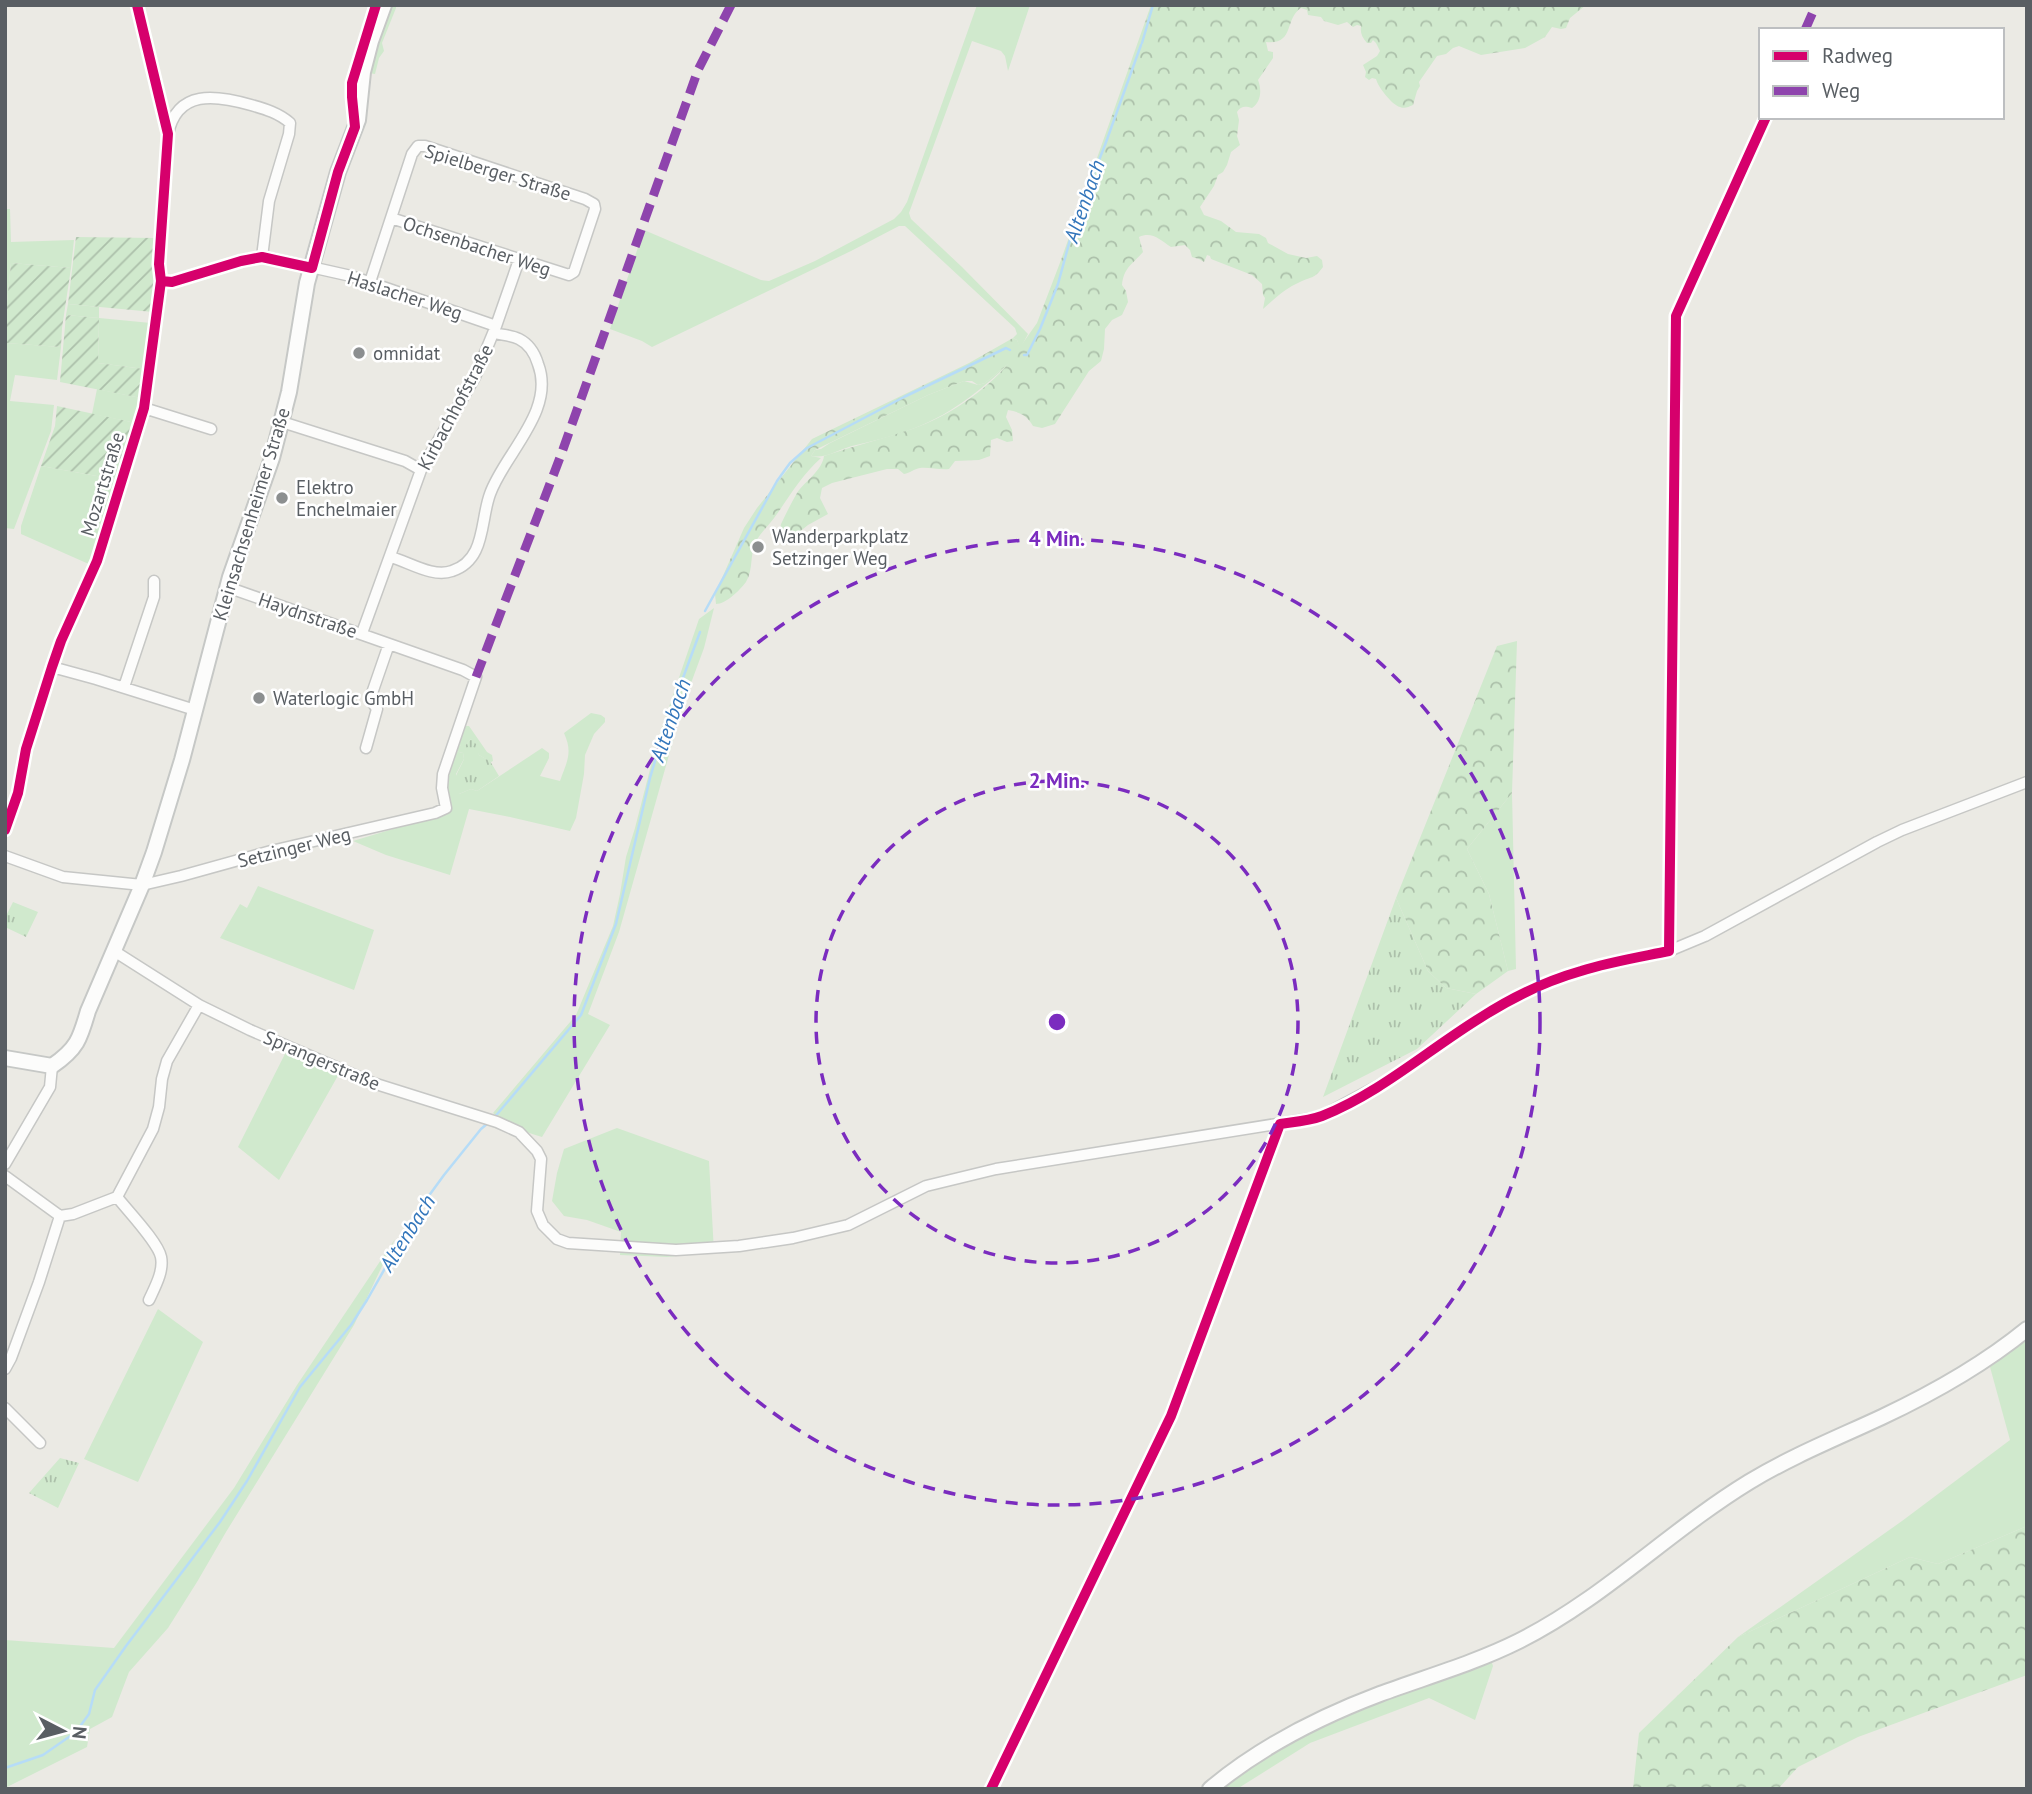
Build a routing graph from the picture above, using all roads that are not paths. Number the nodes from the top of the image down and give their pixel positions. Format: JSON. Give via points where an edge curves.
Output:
{"nodes":[{"id":1,"x":384,"y":5,"type":"edge"},
{"id":2,"x":594,"y":204,"type":"joint"},
{"id":3,"x":391,"y":218,"type":"junction"},
{"id":4,"x":262,"y":257,"type":"junction"},
{"id":5,"x":519,"y":260,"type":"junction"},
{"id":6,"x":312,"y":268,"type":"junction"},
{"id":7,"x":161,"y":281,"type":"junction"},
{"id":8,"x":370,"y":282,"type":"junction"},
{"id":9,"x":495,"y":330,"type":"junction"},
{"id":10,"x":144,"y":408,"type":"junction"},
{"id":11,"x":282,"y":422,"type":"junction"},
{"id":12,"x":211,"y":429,"type":"dead end"},
{"id":13,"x":421,"y":470,"type":"junction"},
{"id":14,"x":391,"y":557,"type":"junction"},
{"id":15,"x":154,"y":581,"type":"dead end"},
{"id":16,"x":227,"y":587,"type":"junction"},
{"id":17,"x":362,"y":633,"type":"junction"},
{"id":18,"x":389,"y":644,"type":"junction"},
{"id":19,"x":52,"y":667,"type":"junction"},
{"id":20,"x":124,"y":687,"type":"junction"},
{"id":21,"x":195,"y":710,"type":"junction"},
{"id":22,"x":366,"y":748,"type":"dead end"},
{"id":23,"x":2027,"y":782,"type":"edge"},
{"id":24,"x":446,"y":808,"type":"joint"},
{"id":25,"x":5,"y":830,"type":"edge"},
{"id":26,"x":5,"y":856,"type":"edge"},
{"id":27,"x":142,"y":885,"type":"junction"},
{"id":28,"x":114,"y":951,"type":"junction"},
{"id":29,"x":199,"y":1005,"type":"junction"},
{"id":30,"x":5,"y":1058,"type":"edge"},
{"id":31,"x":52,"y":1066,"type":"junction"},
{"id":32,"x":5,"y":1164,"type":"edge"},
{"id":33,"x":5,"y":1176,"type":"edge"},
{"id":34,"x":117,"y":1197,"type":"junction"},
{"id":35,"x":60,"y":1216,"type":"junction"},
{"id":36,"x":149,"y":1300,"type":"dead end"},
{"id":37,"x":2027,"y":1329,"type":"edge"},
{"id":38,"x":5,"y":1369,"type":"edge"},
{"id":39,"x":5,"y":1408,"type":"edge"},
{"id":40,"x":40,"y":1443,"type":"dead end"},
{"id":41,"x":1210,"y":1789,"type":"edge"}],
"edges":[{"from":1,"to":6,"type":"main road","name":"Kleinsachsenheimer Straße","via":[[363,72],[358,120],[338,172]]},
{"from":2,"to":3,"type":"street","name":"Spielberger Straße","via":[[422,145],[412,154]]},
{"from":2,"to":5,"type":"street","name":"Ochsenbacher Weg","via":[[571,275]]},
{"from":3,"to":5,"type":"street","name":"Ochsenbacher Weg"},
{"from":3,"to":8,"type":"street","name":"Spielberger Straße"},
{"from":4,"to":6,"type":"street","name":"Haslacher Weg"},
{"from":4,"to":7,"type":"street","via":[[172,282]]},
{"from":4,"to":7,"type":"street","name":"Mozartstraße","via":[[269,201],[290,123],[261,108],[218,97],[202,98],[185,104],[171,120],[164,173]]},
{"from":5,"to":9,"type":"street","name":"Kirbachhofstraße"},
{"from":6,"to":8,"type":"street","name":"Haslacher Weg"},
{"from":6,"to":11,"type":"main road","name":"Kleinsachsenheimer Straße"},
{"from":7,"to":10,"type":"street","name":"Mozartstraße"},
{"from":8,"to":9,"type":"street","name":"Haslacher Weg"},
{"from":9,"to":13,"type":"street","name":"Kirbachhofstraße","via":[[475,377]]},
{"from":9,"to":14,"type":"street","name":"Haslacher Weg","via":[[518,338],[532,350],[541,370],[542,389],[525,433],[494,483],[479,545],[468,561],[451,572],[440,573]]},
{"from":10,"to":12,"type":"street"},
{"from":10,"to":19,"type":"street","name":"Mozartstraße","via":[[97,561]]},
{"from":11,"to":13,"type":"street"},
{"from":11,"to":16,"type":"main road","name":"Kleinsachsenheimer Straße"},
{"from":13,"to":14,"type":"street","name":"Kirbachhofstraße"},
{"from":14,"to":17,"type":"street","name":"Kirbachhofstraße"},
{"from":15,"to":20,"type":"street"},
{"from":16,"to":17,"type":"street","name":"Haydnstraße"},
{"from":16,"to":21,"type":"main road","name":"Kleinsachsenheimer Straße"},
{"from":17,"to":18,"type":"street","name":"Haydnstraße"},
{"from":18,"to":22,"type":"street","via":[[370,699],[377,709]]},
{"from":18,"to":24,"type":"street","name":"Haydnstraße","via":[[476,677],[443,774]]},
{"from":19,"to":20,"type":"street"},
{"from":19,"to":25,"type":"street","name":"Mozartstraße"},
{"from":20,"to":21,"type":"street"},
{"from":21,"to":27,"type":"main road","name":"Kleinsachsenheimer Straße"},
{"from":23,"to":29,"type":"street","name":"Sprangerstraße","via":[[1902,830],[1705,936],[1669,951],[1549,982],[1480,1017],[1387,1081],[1320,1117],[996,1170],[926,1186],[848,1225],[739,1246],[676,1250],[557,1239],[537,1211],[541,1159],[519,1132],[373,1083]]},
{"from":24,"to":27,"type":"street","name":"Setzinger Weg"},
{"from":26,"to":27,"type":"street","via":[[63,877]]},
{"from":27,"to":28,"type":"main road","name":"Kleinsachsenheimer Straße"},
{"from":28,"to":29,"type":"street","name":"Sprangerstraße"},
{"from":28,"to":31,"type":"main road","name":"Kleinsachsenheimer Straße","via":[[77,1043]]},
{"from":29,"to":34,"type":"street","via":[[167,1060],[153,1129]]},
{"from":30,"to":31,"type":"main road"},
{"from":31,"to":32,"type":"street","via":[[50,1087]]},
{"from":33,"to":35,"type":"street"},
{"from":34,"to":35,"type":"street"},
{"from":34,"to":36,"type":"street","via":[[161,1255],[160,1273]]},
{"from":35,"to":38,"type":"street"},
{"from":37,"to":41,"type":"main road","via":[[1928,1395],[1797,1455],[1720,1500],[1551,1624],[1516,1643],[1310,1724]]},
{"from":39,"to":40,"type":"street"}]}
